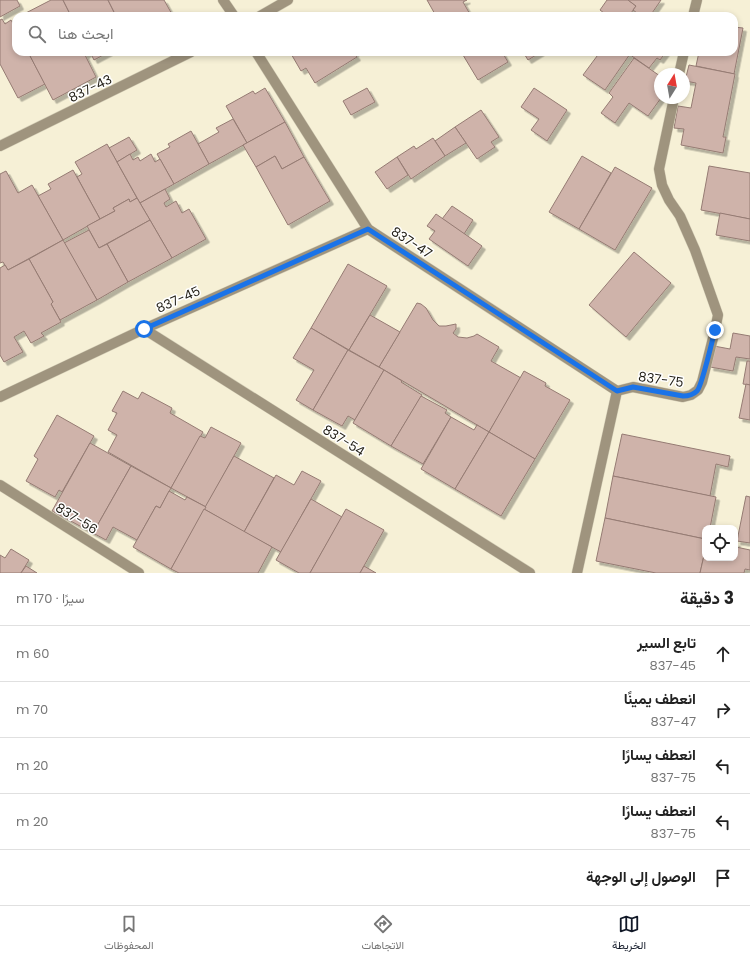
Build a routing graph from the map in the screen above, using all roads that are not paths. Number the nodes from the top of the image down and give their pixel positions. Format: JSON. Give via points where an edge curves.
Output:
{"nodes":[{"id":1,"x":224,"y":0,"type":"edge"},
{"id":2,"x":288,"y":0,"type":"edge"},
{"id":3,"x":697,"y":0,"type":"edge"},
{"id":4,"x":232,"y":12,"type":"edge"},
{"id":5,"x":267,"y":12,"type":"edge"},
{"id":6,"x":694,"y":12,"type":"edge"},
{"id":7,"x":183,"y":56,"type":"edge"},
{"id":8,"x":259,"y":56,"type":"edge"},
{"id":9,"x":683,"y":56,"type":"edge"},
{"id":10,"x":680,"y":68,"type":"edge"},
{"id":11,"x":673,"y":104,"type":"edge"},
{"id":12,"x":0,"y":146,"type":"edge"},
{"id":13,"x":368,"y":229,"type":"junction"},
{"id":14,"x":144,"y":329,"type":"junction"},
{"id":15,"x":617,"y":391,"type":"junction"},
{"id":16,"x":0,"y":397,"type":"edge"},
{"id":17,"x":0,"y":485,"type":"edge"},
{"id":18,"x":139,"y":573,"type":"edge"},
{"id":19,"x":530,"y":573,"type":"edge"},
{"id":20,"x":577,"y":573,"type":"edge"}],
"edges":[{"from":1,"to":4,"type":"street"},
{"from":2,"to":5,"type":"street"},
{"from":3,"to":6,"type":"street"},
{"from":7,"to":12,"type":"street","name":"837-43"},
{"from":8,"to":13,"type":"street","name":"837-47"},
{"from":9,"to":10,"type":"street"},
{"from":11,"to":15,"type":"street","name":"837-75","via":[[659,169],[662,185],[680,216],[695,250],[718,315],[698,390],[691,395],[683,396],[633,387]]},
{"from":13,"to":14,"type":"street","name":"837-45"},
{"from":13,"to":15,"type":"street","name":"837-47"},
{"from":14,"to":16,"type":"street","name":"837-45"},
{"from":14,"to":19,"type":"street","name":"837-54"},
{"from":15,"to":20,"type":"street"},
{"from":17,"to":18,"type":"street","name":"837-56"}]}
